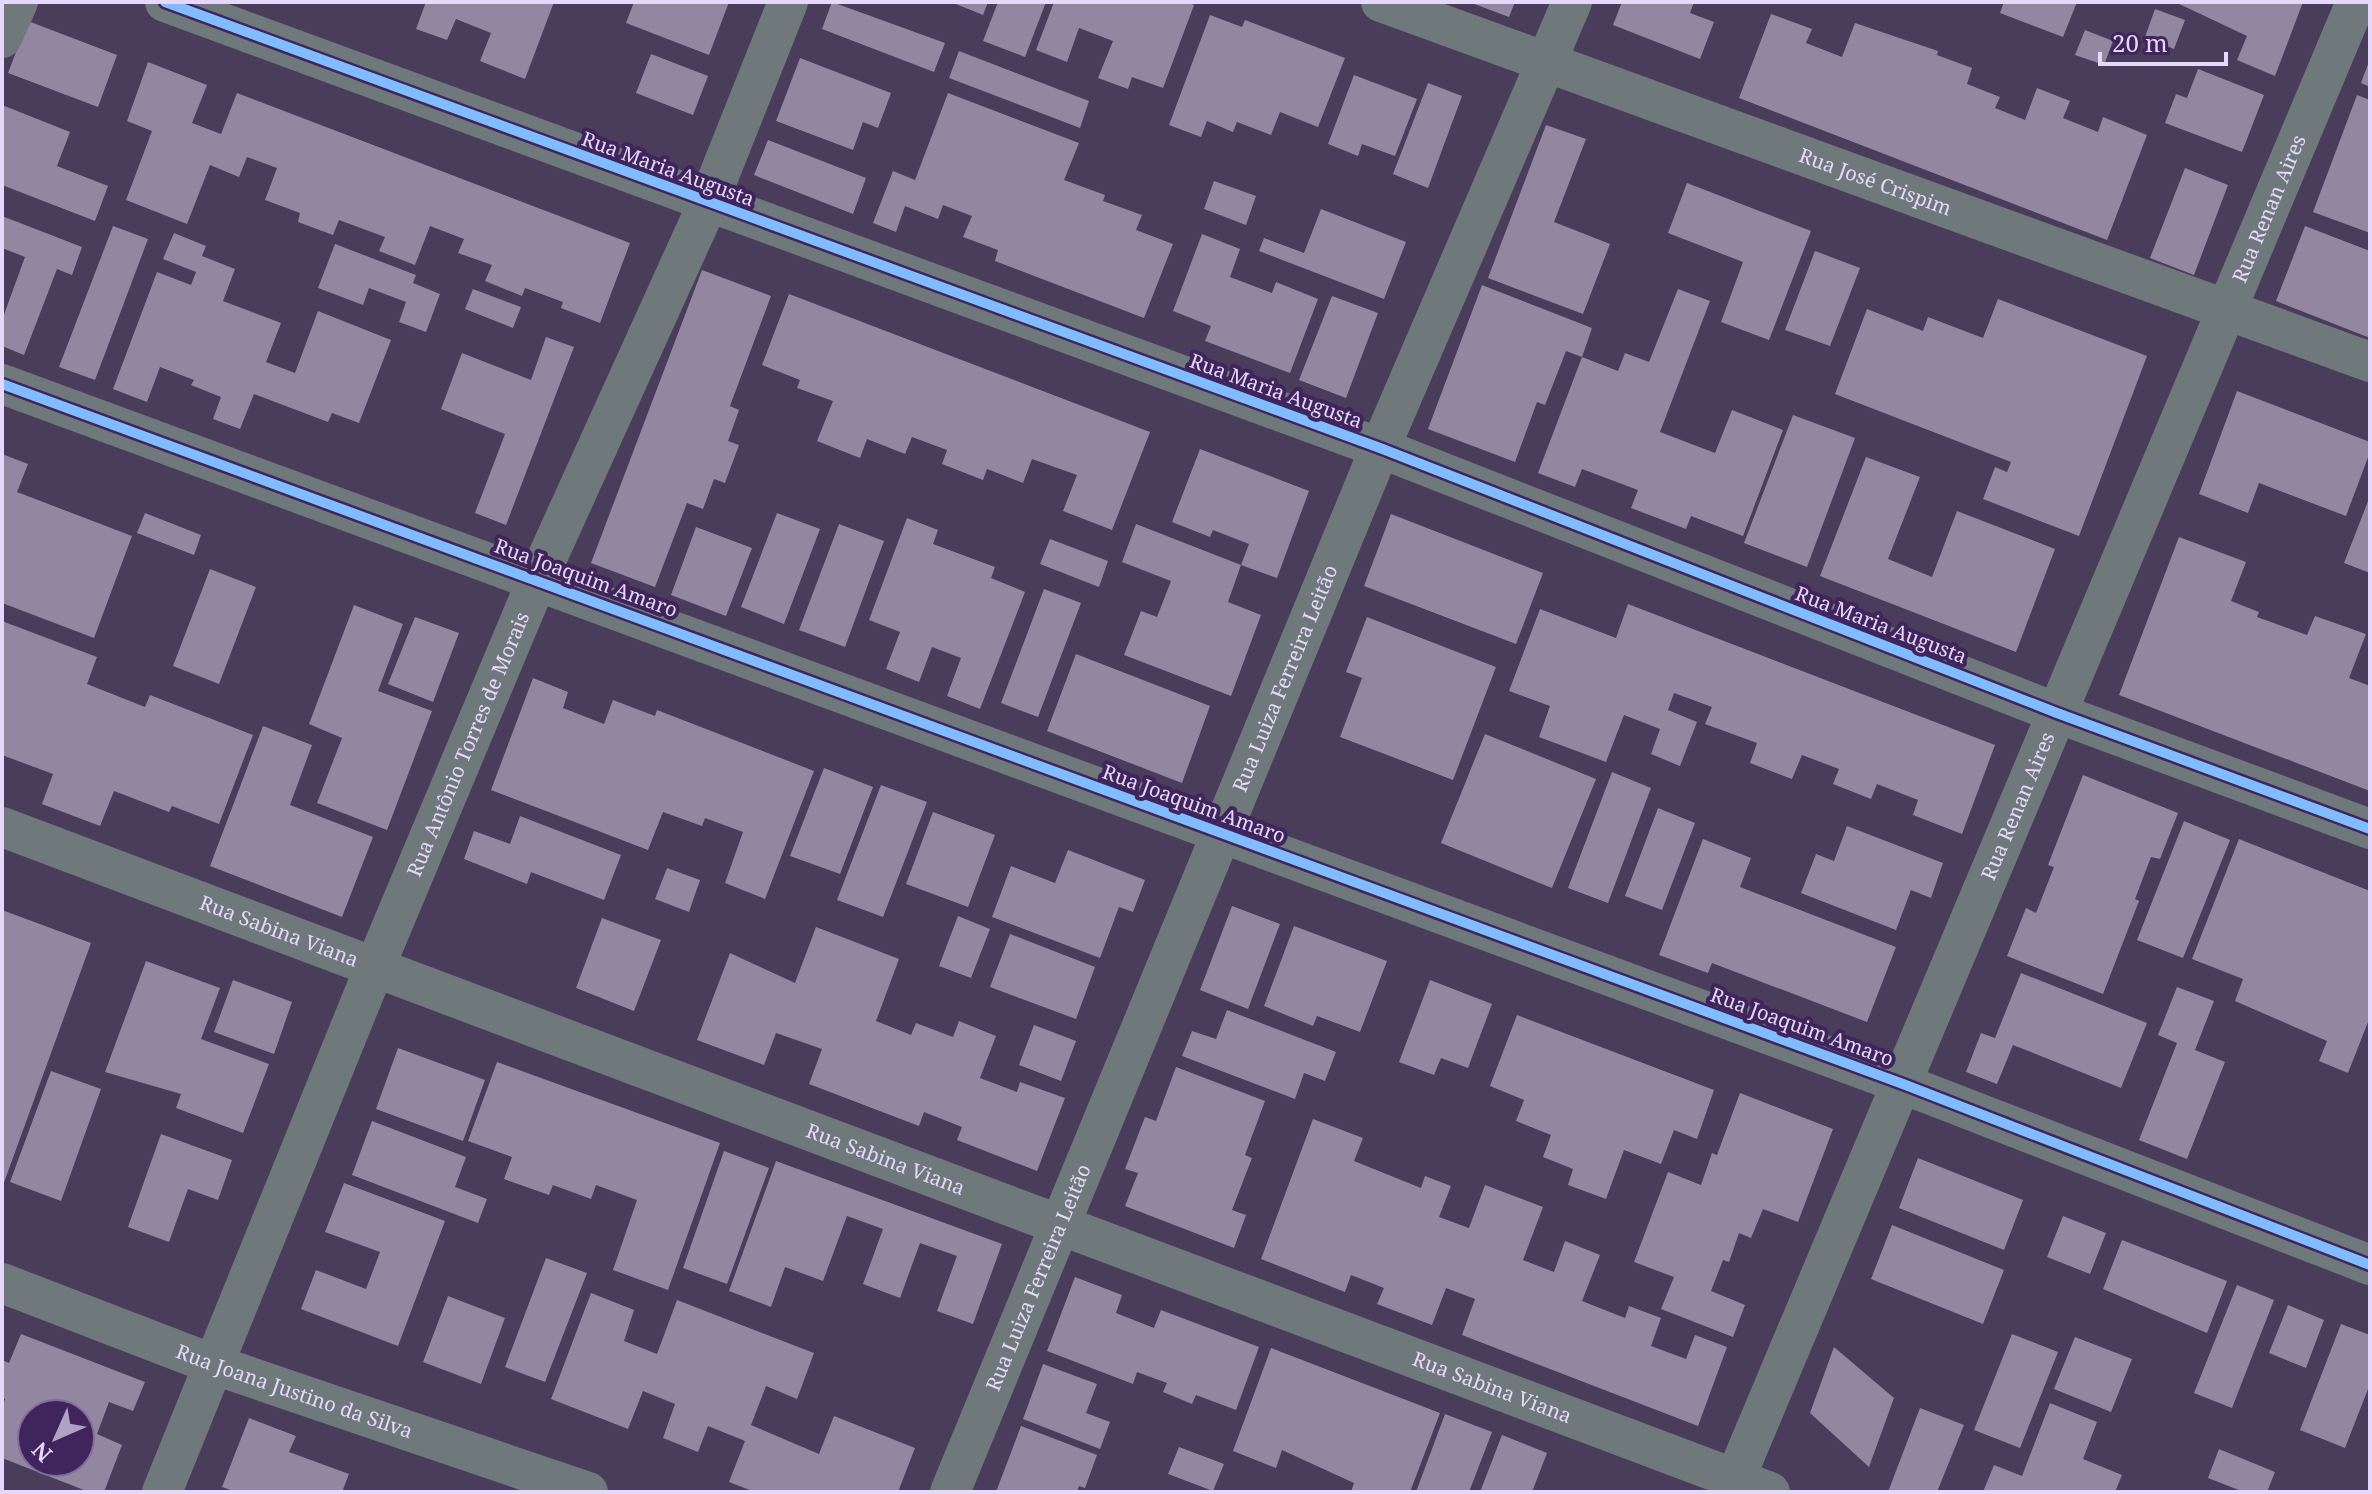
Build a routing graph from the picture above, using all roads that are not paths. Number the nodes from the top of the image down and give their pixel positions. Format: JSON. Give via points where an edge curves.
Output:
{"nodes":[{"id":1,"x":18,"y":2,"type":"edge"},
{"id":2,"x":165,"y":2,"type":"edge"},
{"id":3,"x":788,"y":2,"type":"edge"},
{"id":4,"x":1381,"y":2,"type":"edge"},
{"id":5,"x":1572,"y":2,"type":"edge"},
{"id":6,"x":2356,"y":2,"type":"edge"},
{"id":7,"x":2,"y":38,"type":"edge"},
{"id":8,"x":1546,"y":62,"type":"junction"},
{"id":9,"x":708,"y":203,"type":"junction"},
{"id":10,"x":2225,"y":310,"type":"junction"},
{"id":11,"x":2370,"y":362,"type":"edge"},
{"id":12,"x":2,"y":384,"type":"edge"},
{"id":13,"x":1380,"y":448,"type":"junction"},
{"id":14,"x":538,"y":578,"type":"junction"},
{"id":15,"x":2057,"y":713,"type":"junction"},
{"id":16,"x":2,"y":827,"type":"edge"},
{"id":17,"x":2370,"y":829,"type":"edge"},
{"id":18,"x":1223,"y":834,"type":"junction"},
{"id":19,"x":374,"y":969,"type":"junction"},
{"id":20,"x":1903,"y":1084,"type":"junction"},
{"id":21,"x":1060,"y":1225,"type":"junction"},
{"id":22,"x":2370,"y":1265,"type":"edge"},
{"id":23,"x":2,"y":1283,"type":"edge"},
{"id":24,"x":215,"y":1365,"type":"junction"},
{"id":25,"x":1753,"y":1485,"type":"edge"},
{"id":26,"x":162,"y":1492,"type":"edge"},
{"id":27,"x":588,"y":1492,"type":"edge"},
{"id":28,"x":950,"y":1492,"type":"edge"}],
"edges":[{"from":1,"to":7,"type":"street"},
{"from":2,"to":9,"type":"street","name":"Rua Maria Augusta"},
{"from":3,"to":9,"type":"street","name":"Rua Antônio Torres de Morais"},
{"from":4,"to":8,"type":"street","name":"Rua José Crispim"},
{"from":5,"to":8,"type":"street","name":"Rua Luiza Ferreira Leitão"},
{"from":6,"to":10,"type":"street","name":"Rua Renan Aires"},
{"from":8,"to":10,"type":"street","name":"Rua José Crispim"},
{"from":8,"to":13,"type":"street","name":"Rua Luiza Ferreira Leitão"},
{"from":9,"to":13,"type":"street","name":"Rua Maria Augusta"},
{"from":9,"to":14,"type":"street","name":"Rua Antônio Torres de Morais"},
{"from":10,"to":11,"type":"street","name":"Rua José Crispim"},
{"from":10,"to":15,"type":"street","name":"Rua Renan Aires"},
{"from":12,"to":14,"type":"street","name":"Rua Joaquim Amaro"},
{"from":13,"to":15,"type":"street","name":"Rua Maria Augusta"},
{"from":13,"to":18,"type":"street","name":"Rua Luiza Ferreira Leitão"},
{"from":14,"to":18,"type":"street","name":"Rua Joaquim Amaro"},
{"from":14,"to":19,"type":"street","name":"Rua Antônio Torres de Morais"},
{"from":15,"to":17,"type":"street","name":"Rua Maria Augusta"},
{"from":15,"to":20,"type":"street","name":"Rua Renan Aires"},
{"from":16,"to":19,"type":"street","name":"Rua Sabina Viana"},
{"from":18,"to":20,"type":"street","name":"Rua Joaquim Amaro"},
{"from":18,"to":21,"type":"street","name":"Rua Luiza Ferreira Leitão"},
{"from":19,"to":21,"type":"street","name":"Rua Sabina Viana"},
{"from":19,"to":24,"type":"street","name":"Rua Antônio Torres de Morais"},
{"from":20,"to":22,"type":"street","name":"Rua Joaquim Amaro"},
{"from":20,"to":25,"type":"street","name":"Rua Renan Aires"},
{"from":21,"to":25,"type":"street","name":"Rua Sabina Viana"},
{"from":21,"to":28,"type":"street","name":"Rua Luiza Ferreira Leitão"},
{"from":23,"to":24,"type":"street","name":"Rua Joana Justino da Silva"},
{"from":24,"to":26,"type":"street","name":"Rua Antônio Torres de Morais"},
{"from":24,"to":27,"type":"street","name":"Rua Joana Justino da Silva"}]}
